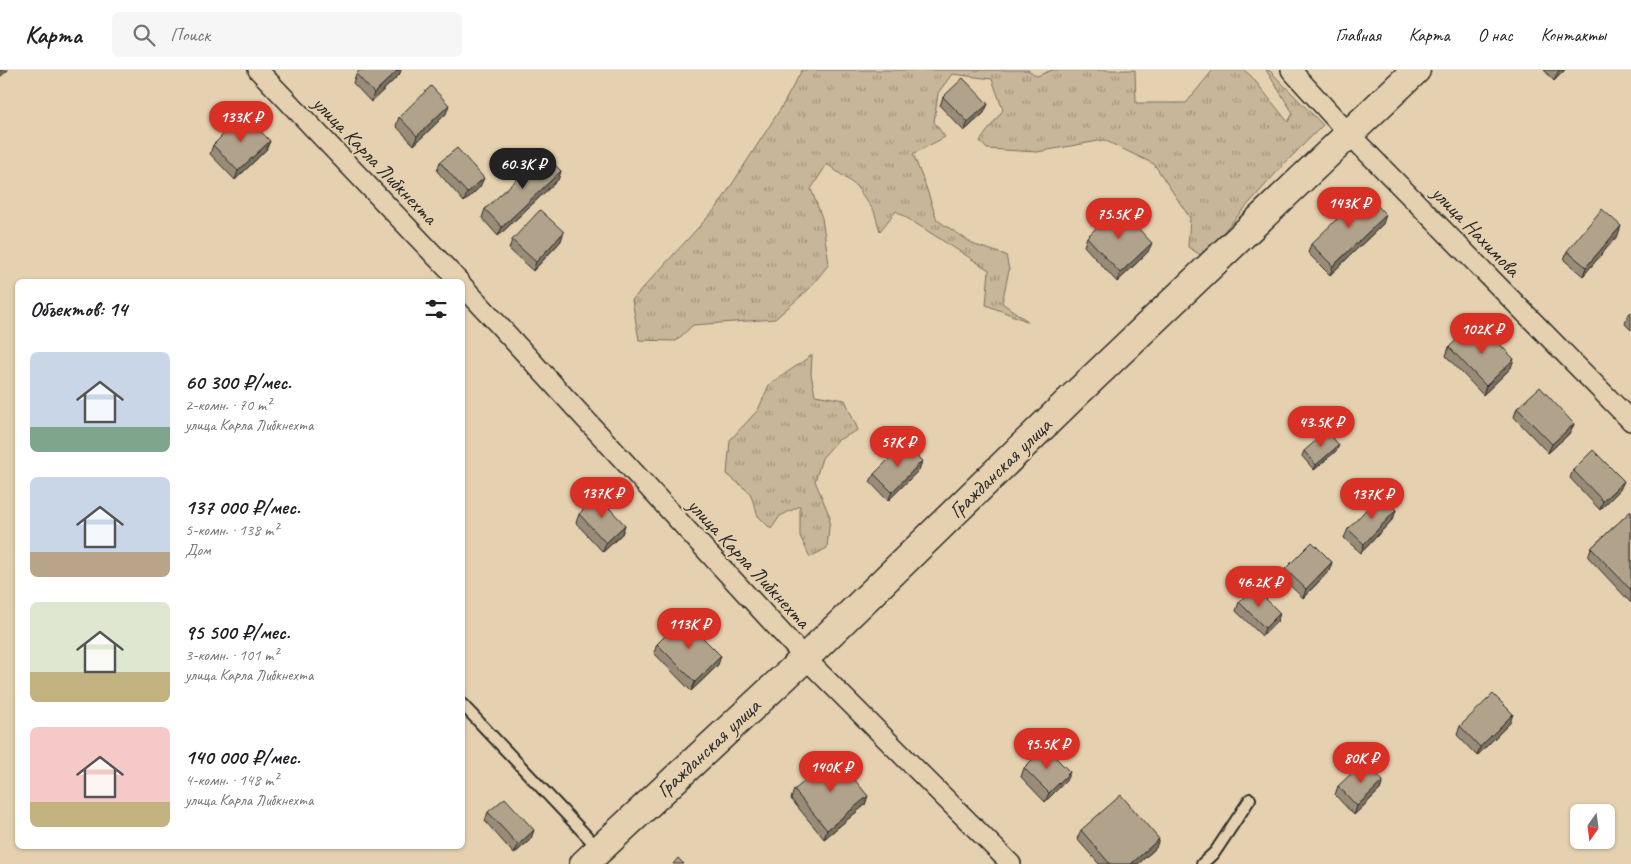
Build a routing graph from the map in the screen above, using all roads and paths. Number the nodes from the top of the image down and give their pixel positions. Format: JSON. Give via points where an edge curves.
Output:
{"nodes":[{"id":1,"x":258,"y":70,"type":"edge"},
{"id":2,"x":1291,"y":70,"type":"edge"},
{"id":3,"x":1416,"y":70,"type":"edge"},
{"id":4,"x":1349,"y":134,"type":"junction"},
{"id":5,"x":457,"y":279,"type":"edge"},
{"id":6,"x":465,"y":288,"type":"edge"},
{"id":7,"x":1631,"y":421,"type":"edge"},
{"id":8,"x":805,"y":658,"type":"junction"},
{"id":9,"x":465,"y":708,"type":"edge"},
{"id":10,"x":1250,"y":799,"type":"dead end"},
{"id":11,"x":592,"y":857,"type":"edge"},
{"id":12,"x":1011,"y":864,"type":"edge"},
{"id":13,"x":1202,"y":864,"type":"edge"}],
"edges":[{"from":1,"to":5,"type":"street","name":"улица Карла Либкнехта"},
{"from":2,"to":4,"type":"street","name":"улица Нахимова"},
{"from":3,"to":4,"type":"street","name":"Гражданская улица"},
{"from":4,"to":7,"type":"street","name":"улица Нахимова"},
{"from":4,"to":8,"type":"street","name":"Гражданская улица"},
{"from":6,"to":8,"type":"street","name":"улица Карла Либкнехта"},
{"from":8,"to":11,"type":"street","name":"Гражданская улица"},
{"from":8,"to":12,"type":"street","name":"улица Карла Либкнехта"},
{"from":9,"to":11,"type":"lane"},
{"from":10,"to":13,"type":"lane","via":[[1214,852]]}]}
